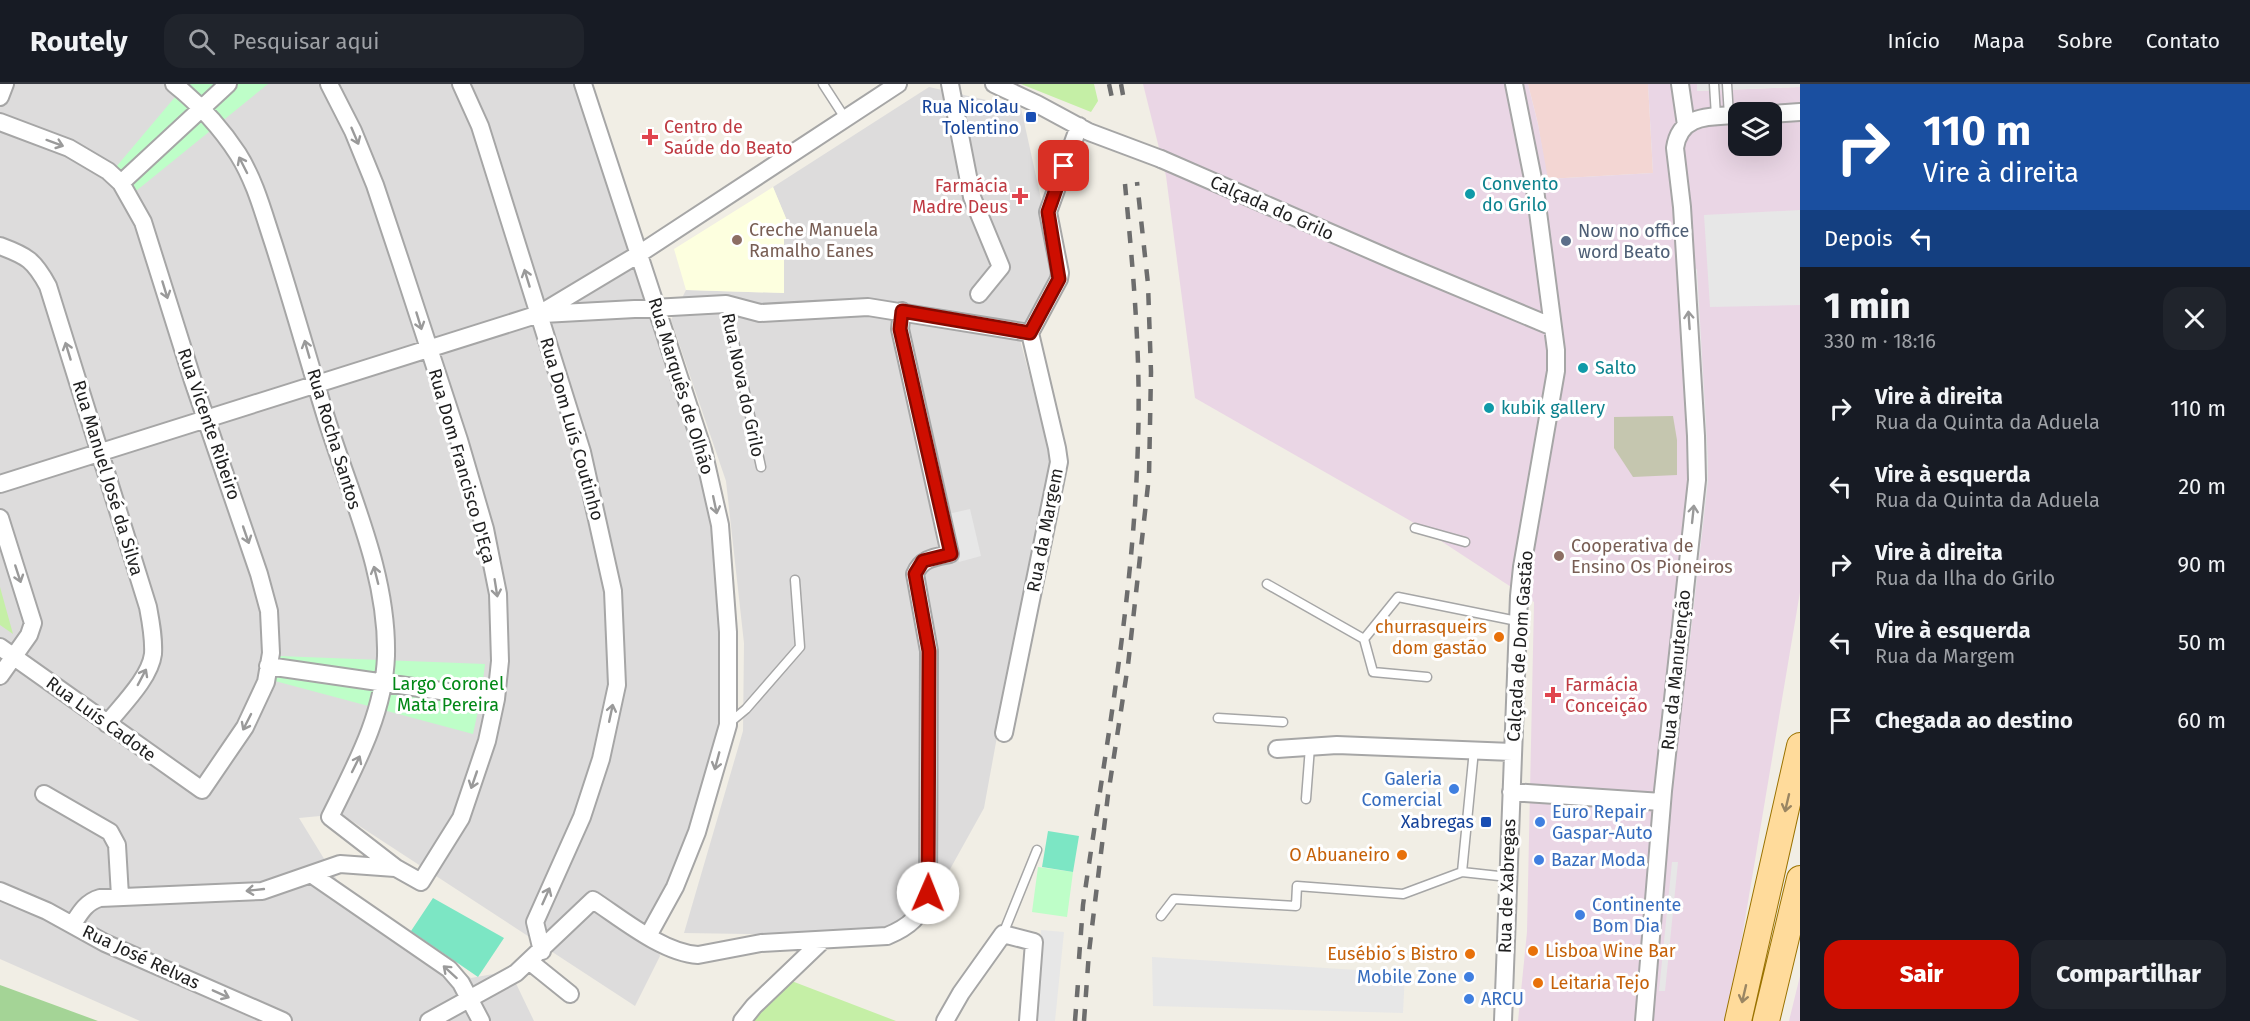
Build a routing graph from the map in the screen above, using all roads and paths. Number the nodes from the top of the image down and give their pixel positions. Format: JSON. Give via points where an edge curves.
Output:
{"nodes":[{"id":1,"x":5,"y":84,"type":"edge"},
{"id":2,"x":174,"y":84,"type":"edge"},
{"id":3,"x":228,"y":84,"type":"edge"},
{"id":4,"x":329,"y":84,"type":"edge"},
{"id":5,"x":461,"y":84,"type":"edge"},
{"id":6,"x":583,"y":84,"type":"edge"},
{"id":7,"x":823,"y":84,"type":"edge"},
{"id":8,"x":898,"y":84,"type":"edge"},
{"id":9,"x":950,"y":84,"type":"edge"},
{"id":10,"x":994,"y":84,"type":"edge"},
{"id":11,"x":1514,"y":84,"type":"edge"},
{"id":12,"x":1680,"y":84,"type":"edge"},
{"id":13,"x":1714,"y":84,"type":"edge"},
{"id":14,"x":1728,"y":84,"type":"edge"},
{"id":15,"x":0,"y":97,"type":"edge"},
{"id":16,"x":1728,"y":102,"type":"edge"},
{"id":17,"x":202,"y":108,"type":"junction"},
{"id":18,"x":1800,"y":112,"type":"edge"},
{"id":19,"x":1782,"y":113,"type":"edge"},
{"id":20,"x":1728,"y":116,"type":"edge"},
{"id":21,"x":845,"y":118,"type":"junction"},
{"id":22,"x":0,"y":122,"type":"edge"},
{"id":23,"x":1686,"y":125,"type":"junction"},
{"id":24,"x":1084,"y":129,"type":"junction"},
{"id":25,"x":121,"y":183,"type":"junction"},
{"id":26,"x":0,"y":246,"type":"edge"},
{"id":27,"x":639,"y":254,"type":"junction"},
{"id":28,"x":979,"y":294,"type":"dead end"},
{"id":29,"x":726,"y":304,"type":"junction"},
{"id":30,"x":658,"y":308,"type":"junction"},
{"id":31,"x":902,"y":311,"type":"junction"},
{"id":32,"x":539,"y":314,"type":"junction"},
{"id":33,"x":1553,"y":327,"type":"junction"},
{"id":34,"x":1030,"y":333,"type":"junction"},
{"id":35,"x":428,"y":349,"type":"junction"},
{"id":36,"x":317,"y":384,"type":"junction"},
{"id":37,"x":207,"y":419,"type":"junction"},
{"id":38,"x":99,"y":453,"type":"junction"},
{"id":39,"x":761,"y":467,"type":"dead end"},
{"id":40,"x":0,"y":484,"type":"edge"},
{"id":41,"x":0,"y":518,"type":"edge"},
{"id":42,"x":1415,"y":528,"type":"dead end"},
{"id":43,"x":1465,"y":542,"type":"dead end"},
{"id":44,"x":795,"y":580,"type":"dead end"},
{"id":45,"x":1267,"y":584,"type":"dead end"},
{"id":46,"x":1518,"y":621,"type":"junction"},
{"id":47,"x":1364,"y":639,"type":"junction"},
{"id":48,"x":7,"y":651,"type":"edge"},
{"id":49,"x":268,"y":666,"type":"junction"},
{"id":50,"x":0,"y":676,"type":"edge"},
{"id":51,"x":1427,"y":677,"type":"dead end"},
{"id":52,"x":383,"y":683,"type":"junction"},
{"id":53,"x":496,"y":699,"type":"junction"},
{"id":54,"x":1218,"y":718,"type":"dead end"},
{"id":55,"x":1283,"y":722,"type":"dead end"},
{"id":56,"x":107,"y":724,"type":"junction"},
{"id":57,"x":728,"y":724,"type":"junction"},
{"id":58,"x":1004,"y":733,"type":"dead end"},
{"id":59,"x":1800,"y":746,"type":"edge"},
{"id":60,"x":1311,"y":747,"type":"junction"},
{"id":61,"x":1277,"y":749,"type":"dead end"},
{"id":62,"x":1474,"y":750,"type":"junction"},
{"id":63,"x":1512,"y":752,"type":"junction"},
{"id":64,"x":202,"y":790,"type":"joint"},
{"id":65,"x":1511,"y":792,"type":"junction"},
{"id":66,"x":44,"y":794,"type":"dead end"},
{"id":67,"x":1306,"y":799,"type":"dead end"},
{"id":68,"x":1662,"y":802,"type":"junction"},
{"id":69,"x":330,"y":817,"type":"joint"},
{"id":70,"x":1037,"y":850,"type":"dead end"},
{"id":71,"x":396,"y":868,"type":"junction"},
{"id":72,"x":1462,"y":872,"type":"junction"},
{"id":73,"x":311,"y":874,"type":"junction"},
{"id":74,"x":1508,"y":877,"type":"junction"},
{"id":75,"x":1800,"y":879,"type":"edge"},
{"id":76,"x":0,"y":891,"type":"edge"},
{"id":77,"x":120,"y":896,"type":"junction"},
{"id":78,"x":1161,"y":916,"type":"dead end"},
{"id":79,"x":73,"y":924,"type":"junction"},
{"id":80,"x":1004,"y":933,"type":"junction"},
{"id":81,"x":648,"y":936,"type":"junction"},
{"id":82,"x":823,"y":940,"type":"junction"},
{"id":83,"x":536,"y":956,"type":"junction"},
{"id":84,"x":570,"y":994,"type":"dead end"},
{"id":85,"x":470,"y":999,"type":"junction"},
{"id":86,"x":283,"y":1021,"type":"edge"},
{"id":87,"x":429,"y":1021,"type":"edge"},
{"id":88,"x":481,"y":1021,"type":"edge"},
{"id":89,"x":742,"y":1021,"type":"edge"},
{"id":90,"x":945,"y":1021,"type":"edge"},
{"id":91,"x":1028,"y":1021,"type":"edge"},
{"id":92,"x":1503,"y":1021,"type":"edge"},
{"id":93,"x":1644,"y":1021,"type":"edge"},
{"id":94,"x":1738,"y":1021,"type":"edge"},
{"id":95,"x":1766,"y":1021,"type":"edge"}],
"edges":[{"from":1,"to":15,"type":"street"},
{"from":2,"to":17,"type":"street","name":"Rua Rocha Santos"},
{"from":3,"to":17,"type":"street"},
{"from":4,"to":35,"type":"street","name":"Rua Dom Francisco D'Eça","one_way":true,"via":[[375,185]]},
{"from":32,"to":5,"type":"street","name":"Rua Dom Luís Coutinho","one_way":true,"via":[[480,126]]},
{"from":6,"to":27,"type":"street","name":"Rua Marquês de Olhão"},
{"from":7,"to":21,"type":"lane"},
{"from":8,"to":21,"type":"street"},
{"from":9,"to":28,"type":"street","via":[[972,197],[1001,267]]},
{"from":10,"to":24,"type":"street","name":"Calçada do Grilo"},
{"from":11,"to":33,"type":"street","name":"Calçada de Dom Gastão","via":[[1535,189]]},
{"from":12,"to":23,"type":"street"},
{"from":13,"to":20,"type":"lane"},
{"from":14,"to":16,"type":"lane"},
{"from":17,"to":25,"type":"street"},
{"from":36,"to":17,"type":"street","name":"Rua Rocha Santos","one_way":true,"via":[[256,189],[238,154]]},
{"from":18,"to":19,"type":"street"},
{"from":20,"to":23,"type":"street","via":[[1696,119]]},
{"from":21,"to":27,"type":"street"},
{"from":22,"to":25,"type":"street","name":"Rua Vicente Ribeiro","one_way":true,"via":[[69,148]]},
{"from":68,"to":23,"type":"street","name":"Rua da Manutenção","one_way":true,"via":[[1697,480],[1676,148]]},
{"from":24,"to":33,"type":"street","name":"Calçada do Grilo","bridge":true},
{"from":24,"to":34,"type":"street","via":[[1048,212],[1059,279]]},
{"from":25,"to":37,"type":"street","name":"Rua Vicente Ribeiro","one_way":true,"via":[[143,222]]},
{"from":38,"to":26,"type":"street","name":"Rua Manuel José da Silva","one_way":true,"via":[[48,286],[25,255]]},
{"from":27,"to":30,"type":"street","name":"Rua Marquês de Olhão"},
{"from":27,"to":32,"type":"street"},
{"from":29,"to":30,"type":"street"},
{"from":29,"to":31,"type":"street","via":[[760,313],[868,307]]},
{"from":29,"to":39,"type":"lane","name":"Rua Nova do Grilo"},
{"from":30,"to":32,"type":"street"},
{"from":30,"to":57,"type":"street","name":"Rua Marquês de Olhão","one_way":true,"via":[[704,450],[720,525],[728,632]]},
{"from":31,"to":34,"type":"street"},
{"from":31,"to":82,"type":"street","via":[[900,329],[951,554],[923,561],[915,574],[929,651],[928,893],[919,915],[901,931],[887,936]]},
{"from":32,"to":35,"type":"street"},
{"from":83,"to":32,"type":"street","name":"Rua Dom Luís Coutinho","one_way":true,"via":[[535,922],[582,817],[601,759],[617,685],[613,591],[600,529],[582,452]]},
{"from":33,"to":46,"type":"street","name":"Calçada de Dom Gastão","via":[[1556,371],[1522,567]]},
{"from":34,"to":58,"type":"street","name":"Rua da Margem","via":[[1059,462]]},
{"from":35,"to":36,"type":"street"},
{"from":35,"to":53,"type":"street","name":"Rua Dom Francisco D'Eça","one_way":true,"via":[[485,529],[495,583],[500,661]]},
{"from":36,"to":37,"type":"street"},
{"from":52,"to":36,"type":"street","name":"Rua Rocha Santos","one_way":true,"via":[[384,607]]},
{"from":37,"to":38,"type":"street"},
{"from":37,"to":49,"type":"street","name":"Rua Vicente Ribeiro","one_way":true,"via":[[269,611]]},
{"from":38,"to":40,"type":"street"},
{"from":56,"to":38,"type":"street","name":"Rua Manuel José da Silva","one_way":true,"via":[[141,682],[153,656],[153,634]]},
{"from":41,"to":48,"type":"street","one_way":true,"via":[[33,618],[29,635]]},
{"from":42,"to":43,"type":"lane"},
{"from":44,"to":57,"type":"lane","via":[[800,647]]},
{"from":45,"to":47,"type":"lane"},
{"from":46,"to":47,"type":"lane","via":[[1398,597]]},
{"from":46,"to":63,"type":"street","name":"Calçada de Dom Gastão"},
{"from":47,"to":51,"type":"lane","via":[[1373,672]]},
{"from":48,"to":50,"type":"street"},
{"from":48,"to":56,"type":"street","name":"Rua Luís Cadote"},
{"from":49,"to":52,"type":"street"},
{"from":49,"to":64,"type":"street","name":"Rua Vicente Ribeiro","one_way":true,"via":[[266,682],[245,727]]},
{"from":52,"to":53,"type":"street"},
{"from":69,"to":52,"type":"street","name":"Rua Rocha Santos","one_way":true,"via":[[378,712]]},
{"from":53,"to":71,"type":"street","name":"Rua Dom Francisco D'Eça","one_way":true,"via":[[487,741],[460,818],[421,882]]},
{"from":54,"to":55,"type":"lane"},
{"from":56,"to":64,"type":"street","name":"Rua Luís Cadote"},
{"from":57,"to":81,"type":"street","name":"Rua Marquês de Olhão","one_way":true,"via":[[697,832],[675,887]]},
{"from":59,"to":94,"type":"main road","one_way":true},
{"from":60,"to":61,"type":"street"},
{"from":60,"to":62,"type":"street"},
{"from":60,"to":67,"type":"lane"},
{"from":62,"to":63,"type":"street"},
{"from":62,"to":72,"type":"lane"},
{"from":63,"to":65,"type":"street","name":"Rua de Xabregas"},
{"from":65,"to":68,"type":"street"},
{"from":65,"to":74,"type":"street","name":"Rua de Xabregas"},
{"from":66,"to":77,"type":"street","via":[[110,832],[117,845]]},
{"from":68,"to":93,"type":"street","name":"Rua da Manutenção"},
{"from":69,"to":71,"type":"street","name":"Rua Dom Francisco D'Eça"},
{"from":70,"to":80,"type":"lane"},
{"from":71,"to":73,"type":"street","via":[[340,864]]},
{"from":72,"to":74,"type":"lane"},
{"from":72,"to":78,"type":"lane","via":[[1404,894],[1297,886],[1296,906],[1174,899]]},
{"from":73,"to":77,"type":"street","one_way":true,"via":[[262,891]]},
{"from":85,"to":73,"type":"street","one_way":true,"via":[[449,969]]},
{"from":74,"to":92,"type":"street","name":"Rua de Xabregas"},
{"from":75,"to":95,"type":"main road"},
{"from":76,"to":79,"type":"street","name":"Rua José Relvas"},
{"from":77,"to":79,"type":"street","via":[[94,900]]},
{"from":79,"to":86,"type":"street","name":"Rua José Relvas","one_way":true},
{"from":80,"to":90,"type":"street"},
{"from":80,"to":91,"type":"street","via":[[1034,942]]},
{"from":81,"to":82,"type":"street","via":[[680,952],[698,955],[761,943]]},
{"from":81,"to":83,"type":"street","via":[[593,900]]},
{"from":82,"to":89,"type":"street"},
{"from":83,"to":84,"type":"street"},
{"from":83,"to":85,"type":"street","via":[[516,973]]},
{"from":85,"to":87,"type":"street"},
{"from":85,"to":88,"type":"street"}]}
